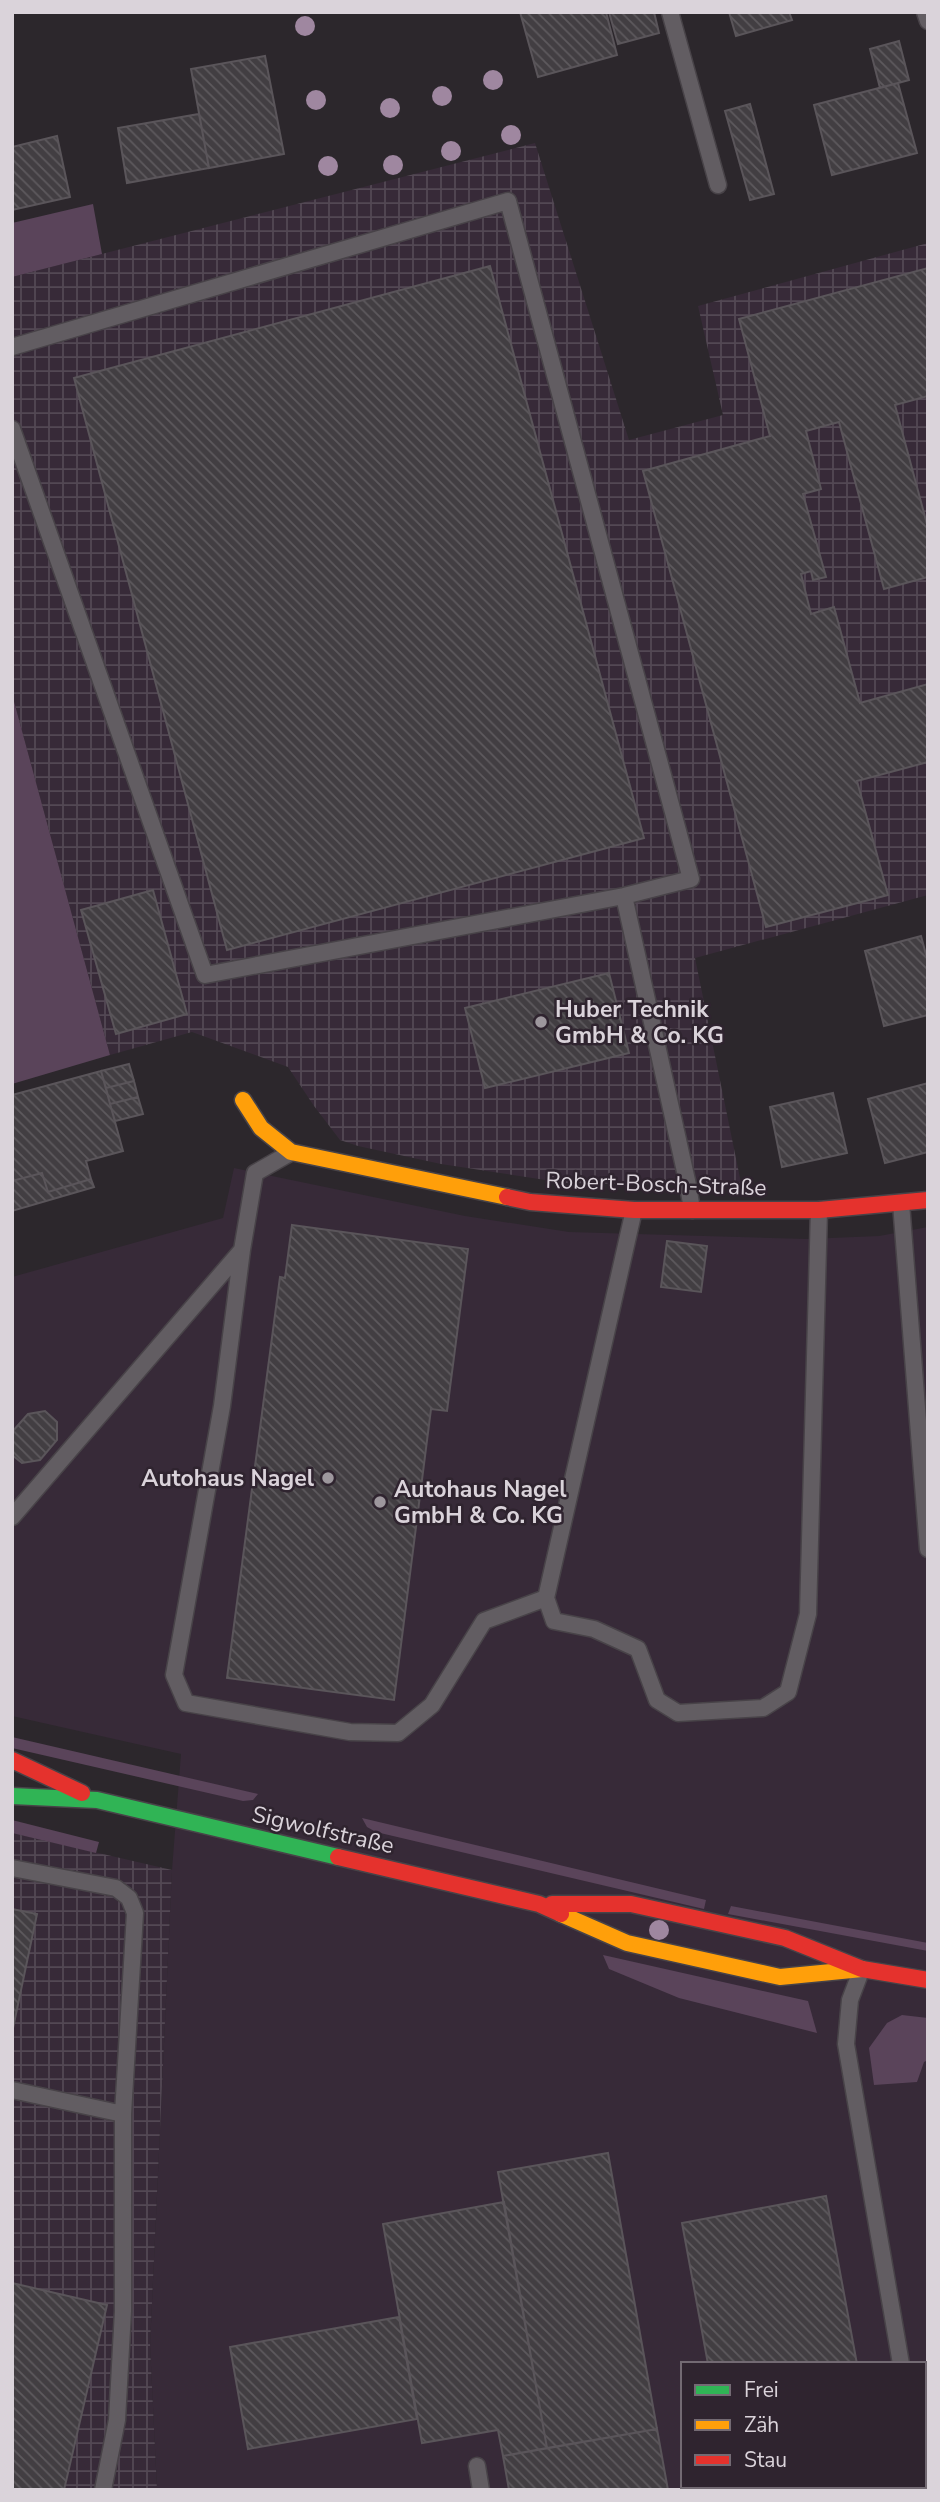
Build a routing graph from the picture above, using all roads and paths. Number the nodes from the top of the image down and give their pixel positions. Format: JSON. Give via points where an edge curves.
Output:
{"nodes":[{"id":1,"x":670,"y":12,"type":"edge"},
{"id":2,"x":925,"y":12,"type":"edge"},
{"id":3,"x":928,"y":21,"type":"edge"},
{"id":4,"x":718,"y":185,"type":"dead end"},
{"id":5,"x":12,"y":347,"type":"edge"},
{"id":6,"x":12,"y":429,"type":"edge"},
{"id":7,"x":624,"y":896,"type":"junction"},
{"id":8,"x":243,"y":1100,"type":"dead end"},
{"id":9,"x":291,"y":1152,"type":"junction"},
{"id":10,"x":928,"y":1200,"type":"edge"},
{"id":11,"x":901,"y":1203,"type":"junction"},
{"id":12,"x":634,"y":1210,"type":"junction"},
{"id":13,"x":691,"y":1210,"type":"junction"},
{"id":14,"x":819,"y":1210,"type":"junction"},
{"id":15,"x":242,"y":1250,"type":"junction"},
{"id":16,"x":920,"y":1317,"type":"edge"},
{"id":17,"x":12,"y":1517,"type":"edge"},
{"id":18,"x":928,"y":1549,"type":"edge"},
{"id":19,"x":546,"y":1598,"type":"junction"},
{"id":20,"x":12,"y":1760,"type":"edge"},
{"id":21,"x":12,"y":1796,"type":"edge"},
{"id":22,"x":97,"y":1800,"type":"junction"},
{"id":23,"x":12,"y":1868,"type":"edge"},
{"id":24,"x":539,"y":1904,"type":"junction"},
{"id":25,"x":862,"y":1969,"type":"junction"},
{"id":26,"x":928,"y":1980,"type":"edge"},
{"id":27,"x":12,"y":2090,"type":"edge"},
{"id":28,"x":123,"y":2114,"type":"junction"},
{"id":29,"x":901,"y":2362,"type":"edge"},
{"id":30,"x":477,"y":2466,"type":"dead end"},
{"id":31,"x":103,"y":2490,"type":"edge"},
{"id":32,"x":481,"y":2490,"type":"edge"}],
"edges":[{"from":1,"to":4,"type":"lane"},
{"from":2,"to":3,"type":"lane"},
{"from":5,"to":7,"type":"lane","via":[[508,201],[691,879]]},
{"from":6,"to":7,"type":"lane","via":[[205,975]]},
{"from":7,"to":13,"type":"lane"},
{"from":8,"to":9,"type":"street","name":"Robert-Bosch-Straße","via":[[261,1128]]},
{"from":9,"to":12,"type":"street","name":"Robert-Bosch-Straße","via":[[530,1202]]},
{"from":9,"to":15,"type":"lane","via":[[255,1173]]},
{"from":10,"to":11,"type":"street","name":"Robert-Bosch-Straße"},
{"from":11,"to":14,"type":"street","name":"Robert-Bosch-Straße"},
{"from":11,"to":16,"type":"lane"},
{"from":12,"to":13,"type":"street","name":"Robert-Bosch-Straße"},
{"from":12,"to":19,"type":"lane"},
{"from":13,"to":14,"type":"street","name":"Robert-Bosch-Straße"},
{"from":14,"to":19,"type":"lane","via":[[808,1614],[788,1692],[763,1708],[678,1713],[657,1700],[638,1648],[594,1629],[554,1621]]},
{"from":15,"to":17,"type":"lane"},
{"from":15,"to":19,"type":"lane","via":[[222,1406],[174,1675],[186,1703],[350,1731],[398,1733],[432,1705],[484,1621]]},
{"from":16,"to":18,"type":"lane"},
{"from":20,"to":22,"type":"street","name":"Sigwolfstraße"},
{"from":21,"to":22,"type":"street","name":"Sigwolfstraße"},
{"from":22,"to":24,"type":"street","name":"Sigwolfstraße"},
{"from":23,"to":28,"type":"lane","via":[[116,1888],[129,1898],[135,1913]]},
{"from":24,"to":25,"type":"street","name":"Sigwolfstraße","via":[[631,1903],[785,1938]]},
{"from":24,"to":25,"type":"street","name":"Sigwolfstraße","via":[[627,1943],[780,1977]]},
{"from":25,"to":26,"type":"street","name":"Sigwolfstraße"},
{"from":25,"to":29,"type":"lane","via":[[850,2000],[846,2044]]},
{"from":27,"to":28,"type":"lane"},
{"from":28,"to":31,"type":"lane","via":[[123,2311],[117,2420]]},
{"from":30,"to":32,"type":"lane"}]}
